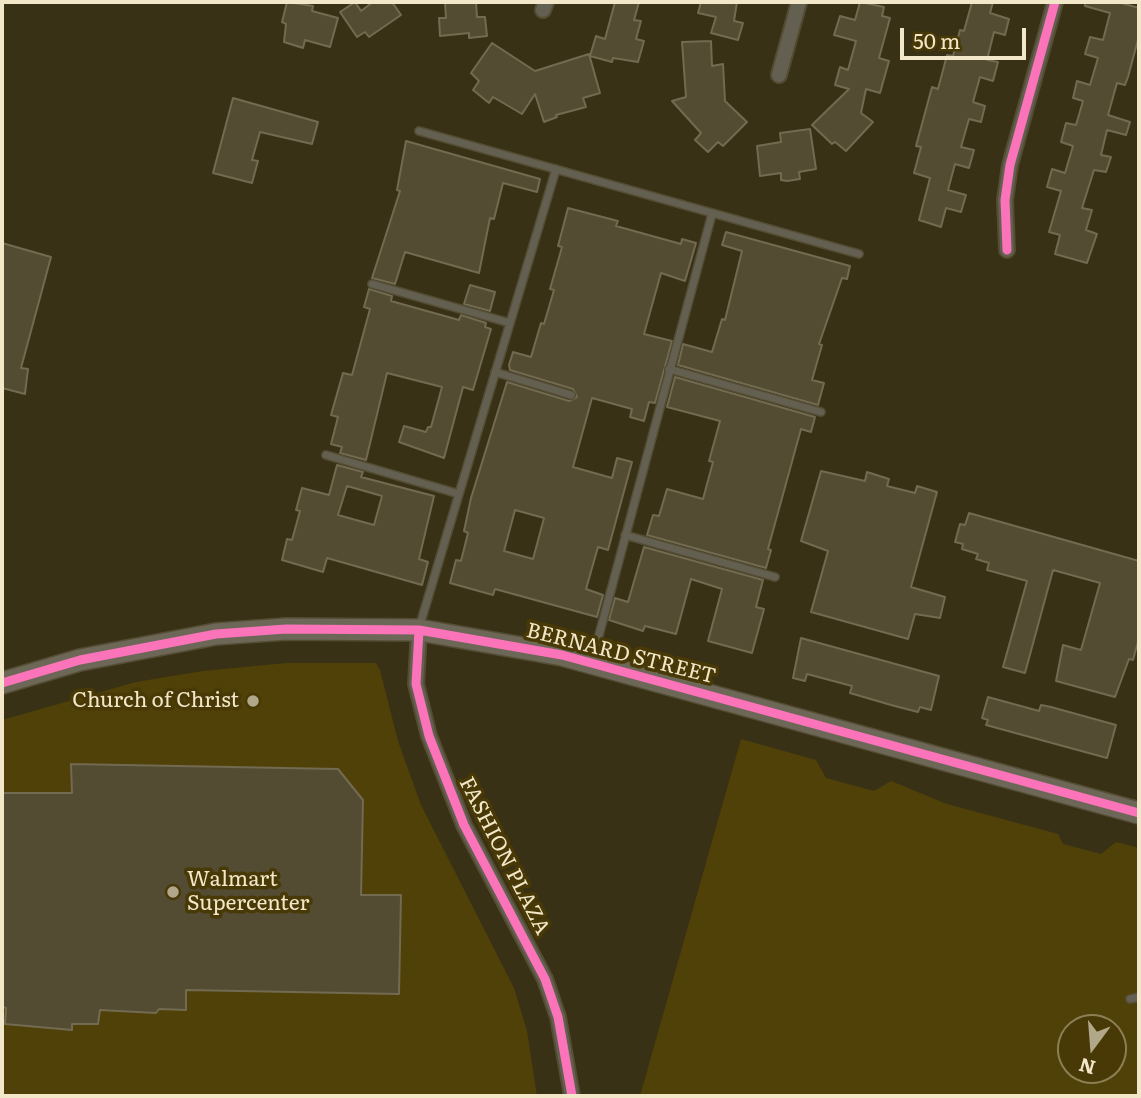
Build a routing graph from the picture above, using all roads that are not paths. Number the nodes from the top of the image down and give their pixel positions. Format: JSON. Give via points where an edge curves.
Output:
{"nodes":[{"id":1,"x":799,"y":2,"type":"edge"},
{"id":2,"x":1055,"y":2,"type":"edge"},
{"id":3,"x":779,"y":75,"type":"dead end"},
{"id":4,"x":419,"y":131,"type":"dead end"},
{"id":5,"x":556,"y":169,"type":"junction"},
{"id":6,"x":712,"y":214,"type":"junction"},
{"id":7,"x":1007,"y":250,"type":"dead end"},
{"id":8,"x":859,"y":254,"type":"dead end"},
{"id":9,"x":372,"y":284,"type":"dead end"},
{"id":10,"x":510,"y":323,"type":"junction"},
{"id":11,"x":669,"y":369,"type":"junction"},
{"id":12,"x":495,"y":372,"type":"junction"},
{"id":13,"x":571,"y":395,"type":"dead end"},
{"id":14,"x":821,"y":412,"type":"dead end"},
{"id":15,"x":326,"y":456,"type":"dead end"},
{"id":16,"x":459,"y":495,"type":"junction"},
{"id":17,"x":625,"y":535,"type":"junction"},
{"id":18,"x":775,"y":578,"type":"dead end"},
{"id":19,"x":419,"y":630,"type":"junction"},
{"id":20,"x":591,"y":665,"type":"junction"},
{"id":21,"x":2,"y":683,"type":"edge"},
{"id":22,"x":1139,"y":813,"type":"edge"},
{"id":23,"x":1139,"y":997,"type":"edge"},
{"id":24,"x":1130,"y":999,"type":"dead end"},
{"id":25,"x":572,"y":1096,"type":"edge"}],
"edges":[{"from":1,"to":3,"type":"street"},
{"from":2,"to":7,"type":"street","via":[[1010,165]]},
{"from":4,"to":5,"type":"lane"},
{"from":5,"to":6,"type":"lane"},
{"from":5,"to":10,"type":"lane"},
{"from":6,"to":8,"type":"lane"},
{"from":6,"to":11,"type":"lane"},
{"from":9,"to":10,"type":"lane"},
{"from":10,"to":12,"type":"lane"},
{"from":11,"to":14,"type":"lane"},
{"from":11,"to":17,"type":"lane"},
{"from":12,"to":13,"type":"lane"},
{"from":12,"to":16,"type":"lane"},
{"from":15,"to":16,"type":"lane"},
{"from":16,"to":19,"type":"lane"},
{"from":17,"to":18,"type":"lane"},
{"from":17,"to":20,"type":"lane"},
{"from":19,"to":20,"type":"street","name":"BERNARD STREET","via":[[510,644]]},
{"from":19,"to":21,"type":"street","name":"BERNARD STREET","via":[[286,629],[216,634],[93,657]]},
{"from":19,"to":25,"type":"street","name":"FASHION PLAZA","via":[[416,684],[429,736],[464,825],[545,979],[561,1030]]},
{"from":20,"to":22,"type":"street","name":"BERNARD STREET"},
{"from":23,"to":24,"type":"lane"}]}
